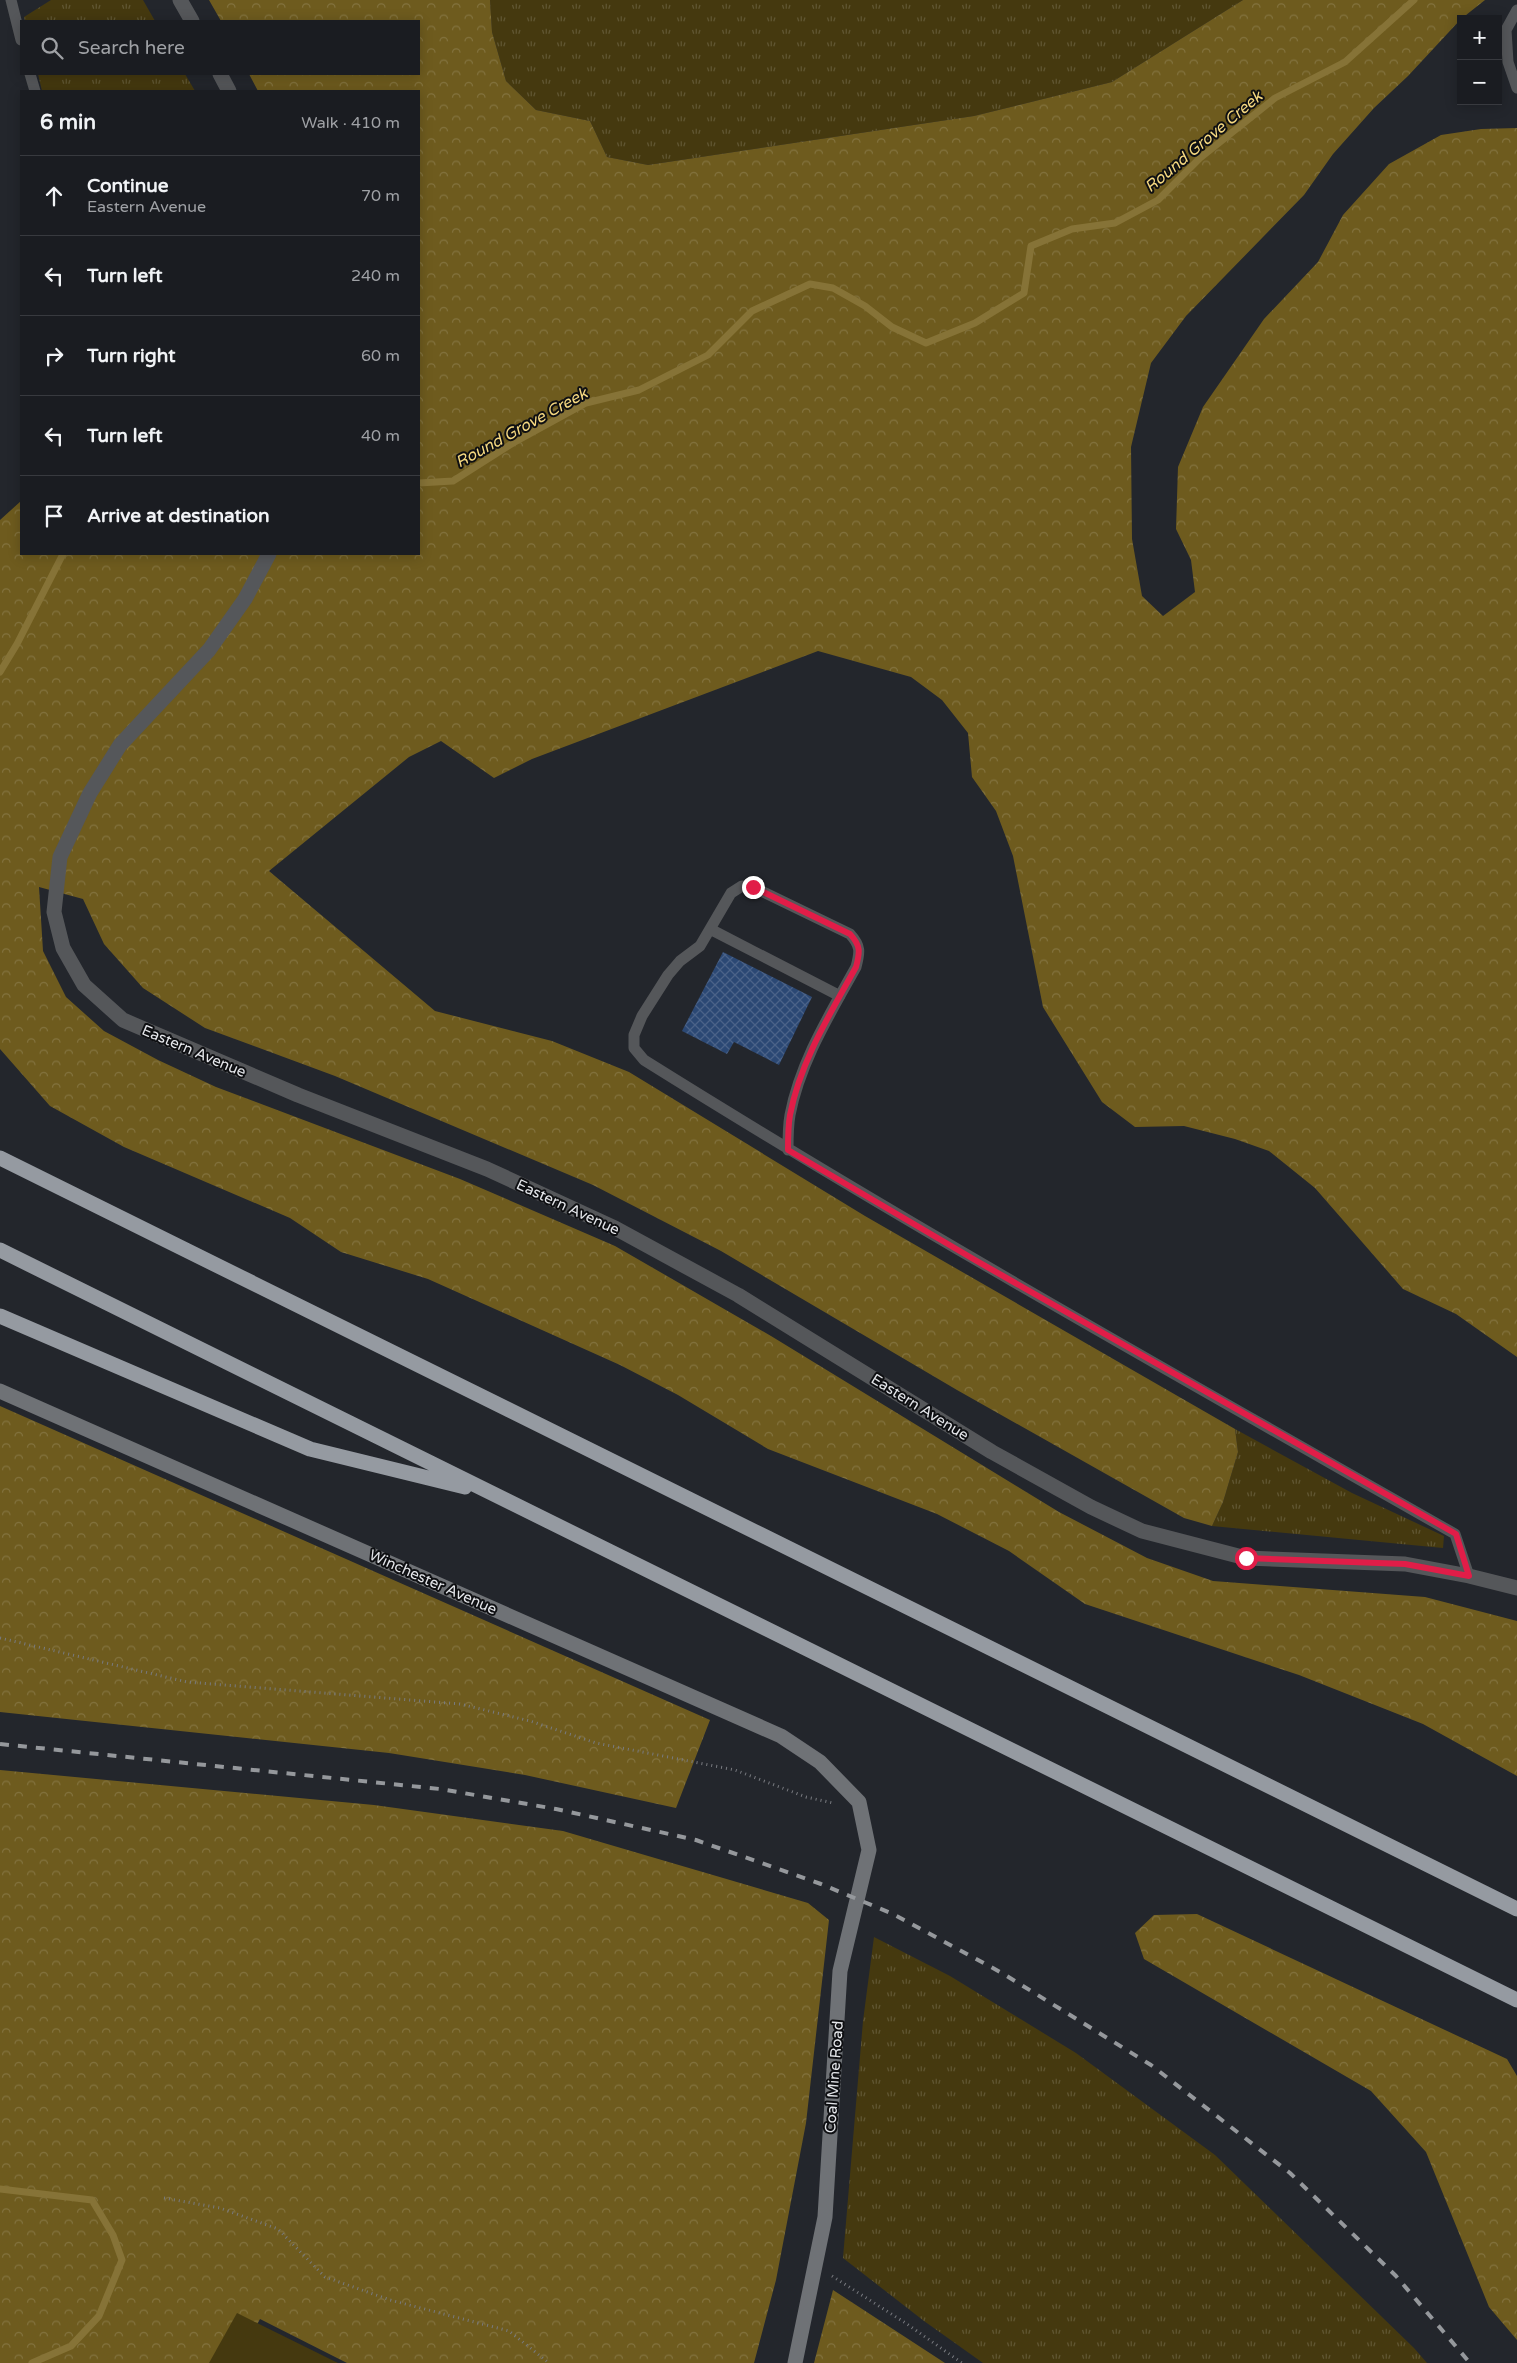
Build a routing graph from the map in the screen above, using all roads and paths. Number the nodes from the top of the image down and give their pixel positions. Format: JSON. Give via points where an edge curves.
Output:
{"nodes":[{"id":1,"x":11,"y":0,"type":"edge"},
{"id":2,"x":180,"y":0,"type":"edge"},
{"id":3,"x":1517,"y":10,"type":"edge"},
{"id":4,"x":191,"y":20,"type":"edge"},
{"id":5,"x":20,"y":36,"type":"edge"},
{"id":6,"x":30,"y":75,"type":"edge"},
{"id":7,"x":221,"y":75,"type":"edge"},
{"id":8,"x":1517,"y":88,"type":"edge"},
{"id":9,"x":35,"y":90,"type":"edge"},
{"id":10,"x":228,"y":90,"type":"edge"},
{"id":11,"x":268,"y":555,"type":"edge"},
{"id":12,"x":710,"y":929,"type":"junction"},
{"id":13,"x":840,"y":996,"type":"junction"},
{"id":14,"x":788,"y":1150,"type":"junction"},
{"id":15,"x":0,"y":1158,"type":"edge"},
{"id":16,"x":0,"y":1250,"type":"edge"},
{"id":17,"x":0,"y":1316,"type":"edge"},
{"id":18,"x":0,"y":1391,"type":"edge"},
{"id":19,"x":493,"y":1494,"type":"junction"},
{"id":20,"x":1469,"y":1576,"type":"junction"},
{"id":21,"x":1517,"y":1588,"type":"edge"},
{"id":22,"x":0,"y":1638,"type":"edge"},
{"id":23,"x":857,"y":1802,"type":"junction"},
{"id":24,"x":1517,"y":1909,"type":"edge"},
{"id":25,"x":1517,"y":2000,"type":"edge"},
{"id":26,"x":164,"y":2198,"type":"dead end"},
{"id":27,"x":815,"y":2265,"type":"junction"},
{"id":28,"x":549,"y":2363,"type":"edge"},
{"id":29,"x":796,"y":2363,"type":"edge"},
{"id":30,"x":962,"y":2363,"type":"edge"}],
"edges":[{"from":1,"to":5,"type":"lane"},
{"from":2,"to":4,"type":"street"},
{"from":3,"to":8,"type":"lane","via":[[1506,30],[1508,62]]},
{"from":6,"to":9,"type":"lane"},
{"from":7,"to":10,"type":"street"},
{"from":11,"to":20,"type":"street","name":"Eastern Avenue","via":[[245,599],[209,650],[120,745],[90,793],[60,857],[54,912],[63,948],[84,985],[123,1020],[298,1095],[487,1169],[615,1228],[738,1295],[992,1452],[1091,1507],[1142,1531],[1246,1558],[1405,1564]]},
{"from":12,"to":13,"type":"lane"},
{"from":12,"to":13,"type":"lane","via":[[732,893],[742,886],[753,887],[850,934],[861,951]]},
{"from":12,"to":14,"type":"lane","via":[[700,946],[668,975],[642,1016],[634,1035],[634,1048],[644,1060]]},
{"from":13,"to":14,"type":"lane","via":[[797,1086],[789,1117]]},
{"from":14,"to":20,"type":"lane","via":[[1456,1534]]},
{"from":15,"to":24,"type":"highway"},
{"from":16,"to":19,"type":"highway"},
{"from":17,"to":19,"type":"highway","via":[[310,1449]]},
{"from":18,"to":23,"type":"street","name":"Winchester Avenue","via":[[781,1736],[820,1762]]},
{"from":19,"to":25,"type":"highway"},
{"from":20,"to":21,"type":"street","name":"Eastern Avenue"},
{"from":22,"to":23,"type":"path","via":[[187,1682],[460,1704],[530,1721],[596,1743],[735,1770],[806,1797]]},
{"from":23,"to":27,"type":"street","name":"Coal Mine Road","via":[[869,1850],[840,1971],[825,2217]]},
{"from":26,"to":28,"type":"path","via":[[220,2208],[278,2229],[326,2277],[390,2300],[509,2331]]},
{"from":27,"to":29,"type":"street","name":"Coal Mine Road"},
{"from":27,"to":30,"type":"path"}]}
